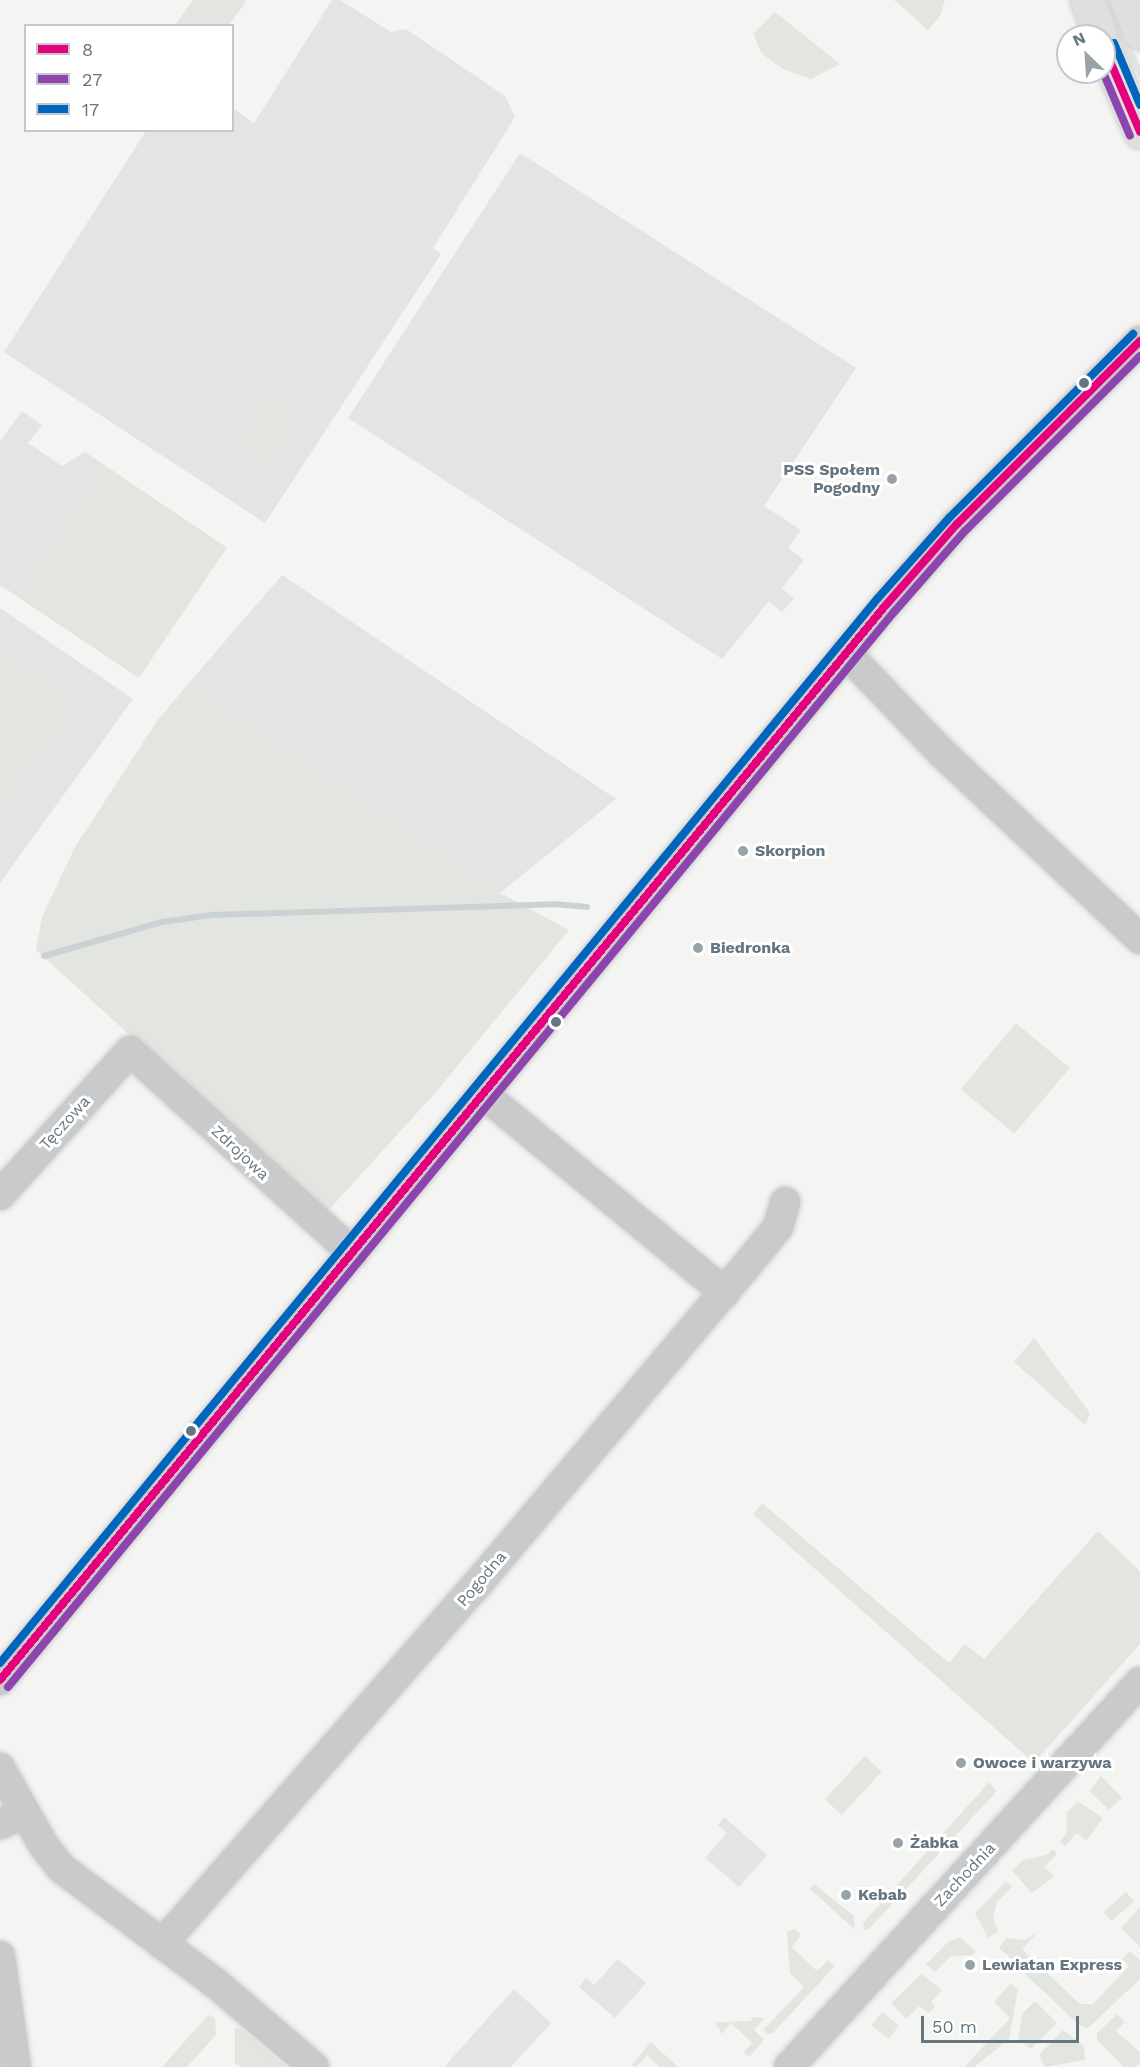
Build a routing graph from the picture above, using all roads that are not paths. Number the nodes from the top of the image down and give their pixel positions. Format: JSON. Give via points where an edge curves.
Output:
{"nodes":[{"id":1,"x":1087,"y":0,"type":"edge"},
{"id":2,"x":1127,"y":0,"type":"edge"},
{"id":3,"x":1096,"y":24,"type":"edge"},
{"id":4,"x":1140,"y":32,"type":"edge"},
{"id":5,"x":1116,"y":75,"type":"edge"},
{"id":6,"x":1140,"y":132,"type":"edge"},
{"id":7,"x":1140,"y":341,"type":"edge"},
{"id":8,"x":1127,"y":363,"type":"edge"},
{"id":9,"x":846,"y":653,"type":"junction"},
{"id":10,"x":1140,"y":939,"type":"edge"},
{"id":11,"x":130,"y":1051,"type":"joint"},
{"id":12,"x":483,"y":1094,"type":"junction"},
{"id":13,"x":0,"y":1195,"type":"edge"},
{"id":14,"x":785,"y":1202,"type":"dead end"},
{"id":15,"x":352,"y":1252,"type":"junction"},
{"id":16,"x":725,"y":1293,"type":"junction"},
{"id":17,"x":0,"y":1680,"type":"edge"},
{"id":18,"x":1140,"y":1682,"type":"edge"},
{"id":19,"x":0,"y":1768,"type":"edge"},
{"id":20,"x":12,"y":1819,"type":"edge"},
{"id":21,"x":162,"y":1944,"type":"junction"},
{"id":22,"x":0,"y":1956,"type":"edge"},
{"id":23,"x":16,"y":2067,"type":"edge"},
{"id":24,"x":314,"y":2067,"type":"edge"},
{"id":25,"x":789,"y":2067,"type":"edge"}],
"edges":[{"from":1,"to":3,"type":"main road"},
{"from":2,"to":4,"type":"main road"},
{"from":5,"to":6,"type":"main road"},
{"from":7,"to":8,"type":"street"},
{"from":8,"to":9,"type":"street","via":[[957,524]]},
{"from":9,"to":10,"type":"street","via":[[941,752]]},
{"from":9,"to":12,"type":"street"},
{"from":11,"to":13,"type":"street","name":"Tęczowa"},
{"from":11,"to":15,"type":"street","name":"Zdrojowa"},
{"from":12,"to":15,"type":"street"},
{"from":12,"to":16,"type":"street"},
{"from":14,"to":16,"type":"street","name":"Pogodna","via":[[778,1227]]},
{"from":15,"to":17,"type":"street"},
{"from":16,"to":21,"type":"street","name":"Pogodna","via":[[474,1588]]},
{"from":18,"to":25,"type":"street","name":"Zachodnia"},
{"from":19,"to":20,"type":"street"},
{"from":20,"to":21,"type":"street","via":[[61,1868]]},
{"from":21,"to":24,"type":"street"},
{"from":22,"to":23,"type":"street"}]}
